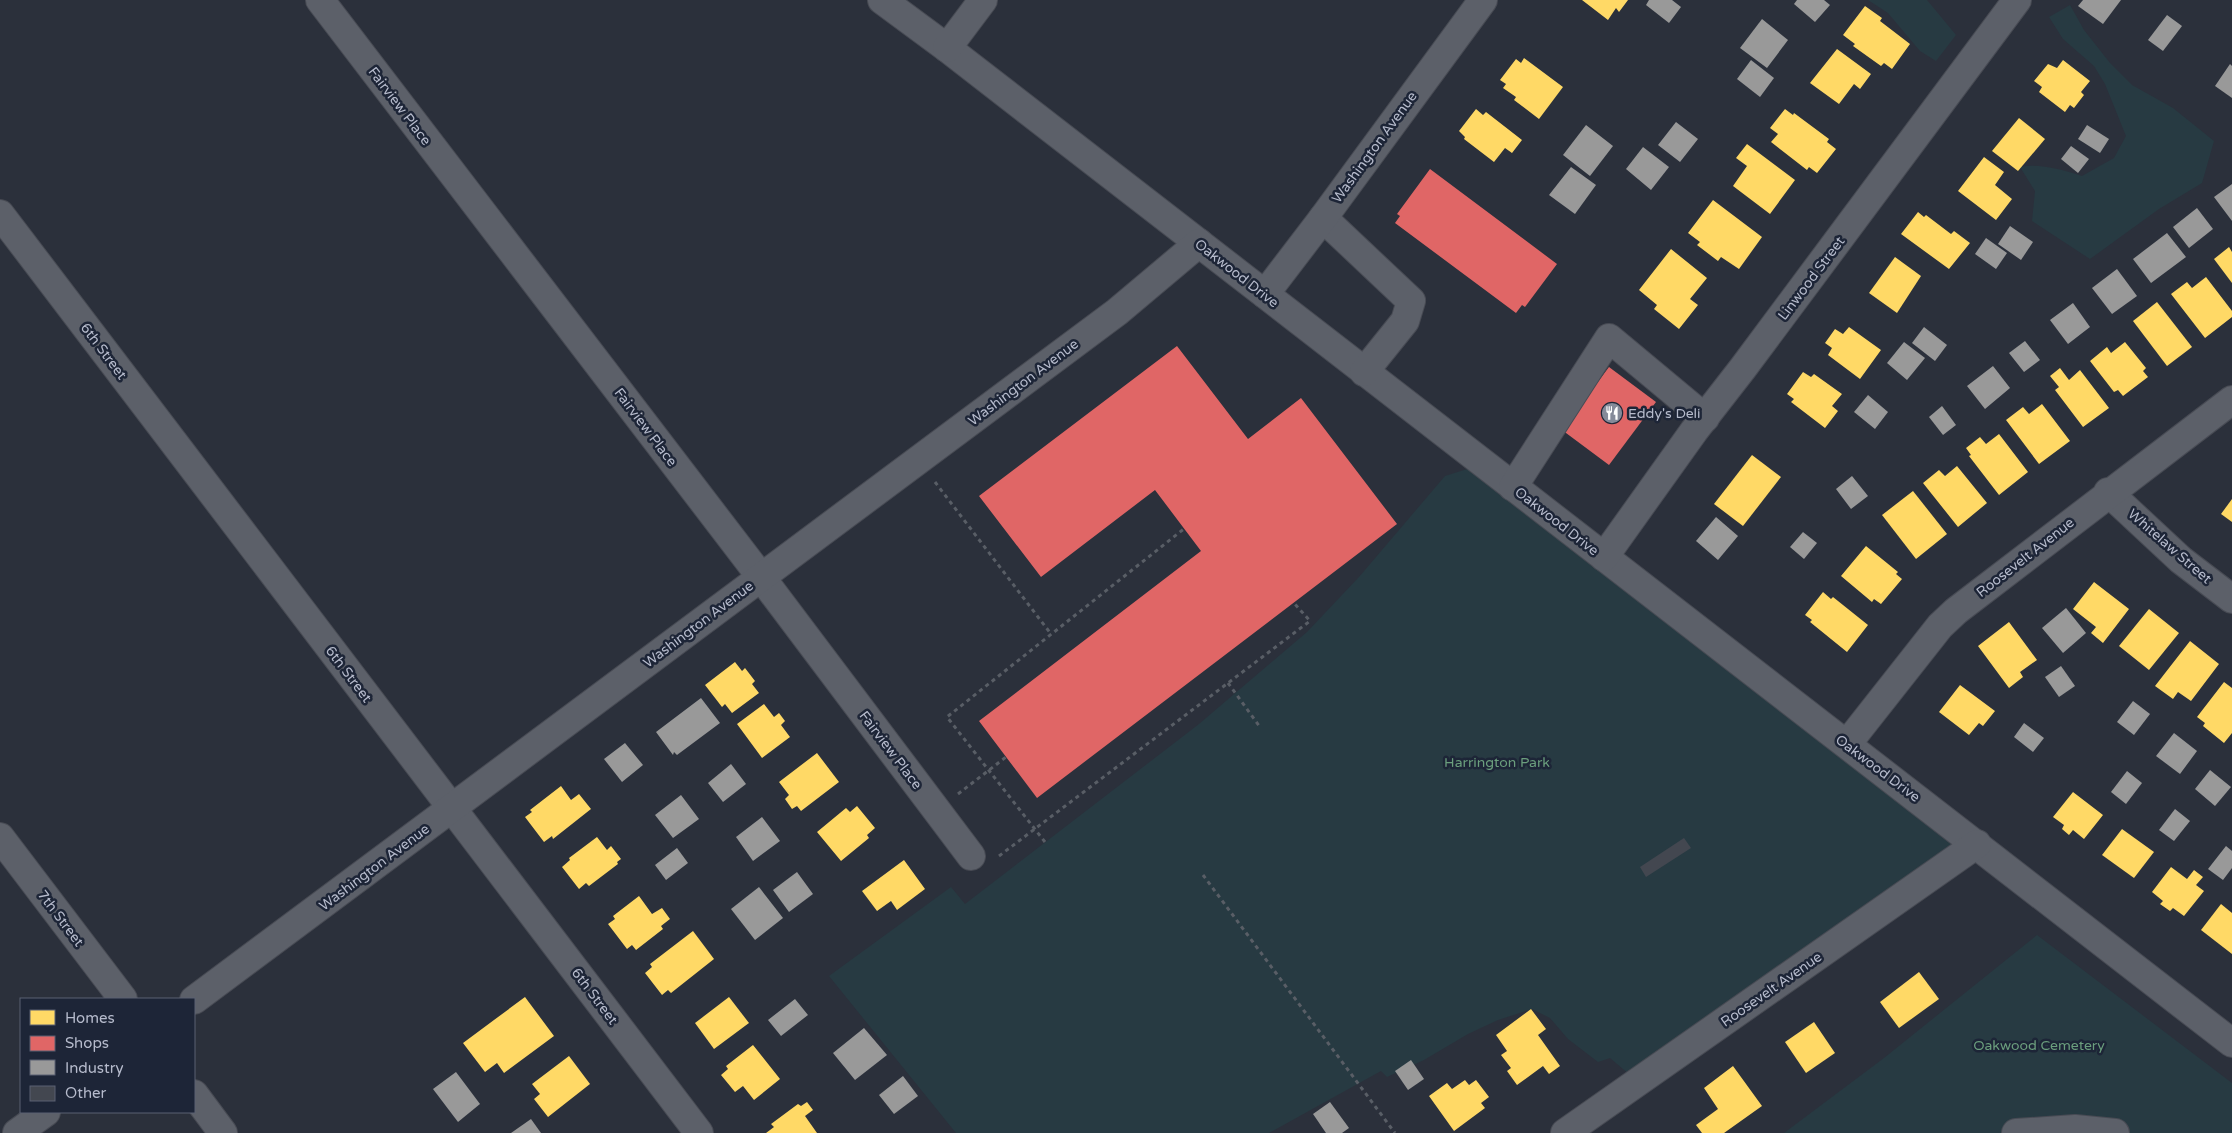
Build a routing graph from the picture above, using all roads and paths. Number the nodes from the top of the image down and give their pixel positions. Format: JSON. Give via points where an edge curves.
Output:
{"nodes":[{"id":1,"x":320,"y":0,"type":"edge"},
{"id":2,"x":882,"y":0,"type":"edge"},
{"id":3,"x":983,"y":0,"type":"edge"},
{"id":4,"x":1483,"y":0,"type":"edge"},
{"id":5,"x":2017,"y":0,"type":"edge"},
{"id":6,"x":947,"y":48,"type":"junction"},
{"id":7,"x":0,"y":214,"type":"edge"},
{"id":8,"x":1323,"y":218,"type":"junction"},
{"id":9,"x":1198,"y":243,"type":"junction"},
{"id":10,"x":1265,"y":294,"type":"junction"},
{"id":11,"x":1364,"y":372,"type":"junction"},
{"id":12,"x":2232,"y":400,"type":"edge"},
{"id":13,"x":1705,"y":418,"type":"junction"},
{"id":14,"x":933,"y":480,"type":"dead end"},
{"id":15,"x":1513,"y":487,"type":"junction"},
{"id":16,"x":2108,"y":492,"type":"junction"},
{"id":17,"x":1185,"y":528,"type":"dead end"},
{"id":18,"x":1604,"y":557,"type":"junction"},
{"id":19,"x":761,"y":577,"type":"junction"},
{"id":20,"x":2232,"y":599,"type":"edge"},
{"id":21,"x":1294,"y":603,"type":"dead end"},
{"id":22,"x":1051,"y":634,"type":"junction"},
{"id":23,"x":1228,"y":683,"type":"junction"},
{"id":24,"x":1260,"y":727,"type":"dead end"},
{"id":25,"x":1847,"y":744,"type":"junction"},
{"id":26,"x":1006,"y":757,"type":"dead end"},
{"id":27,"x":988,"y":770,"type":"junction"},
{"id":28,"x":957,"y":794,"type":"dead end"},
{"id":29,"x":451,"y":810,"type":"junction"},
{"id":30,"x":1035,"y":830,"type":"junction"},
{"id":31,"x":0,"y":838,"type":"edge"},
{"id":32,"x":1045,"y":842,"type":"dead end"},
{"id":33,"x":1976,"y":844,"type":"junction"},
{"id":34,"x":982,"y":858,"type":"joint"},
{"id":35,"x":1203,"y":875,"type":"dead end"},
{"id":36,"x":122,"y":998,"type":"edge"},
{"id":37,"x":195,"y":999,"type":"edge"},
{"id":38,"x":2232,"y":1043,"type":"edge"},
{"id":39,"x":195,"y":1095,"type":"edge"},
{"id":40,"x":45,"y":1113,"type":"edge"},
{"id":41,"x":17,"y":1133,"type":"edge"},
{"id":42,"x":223,"y":1133,"type":"edge"},
{"id":43,"x":699,"y":1133,"type":"edge"},
{"id":44,"x":1394,"y":1133,"type":"edge"},
{"id":45,"x":1565,"y":1133,"type":"edge"},
{"id":46,"x":2016,"y":1133,"type":"edge"},
{"id":47,"x":2115,"y":1133,"type":"edge"}],
"edges":[{"from":1,"to":19,"type":"street","name":"Fairview Place"},
{"from":2,"to":6,"type":"street","name":"Oakwood Drive"},
{"from":3,"to":6,"type":"street"},
{"from":4,"to":8,"type":"street","name":"Washington Avenue"},
{"from":5,"to":13,"type":"street","name":"Linwood Street"},
{"from":6,"to":9,"type":"street","name":"Oakwood Drive"},
{"from":7,"to":29,"type":"street","name":"6th Street"},
{"from":8,"to":10,"type":"street","name":"Washington Avenue"},
{"from":8,"to":11,"type":"street","via":[[1411,300],[1405,321]]},
{"from":9,"to":10,"type":"street","name":"Oakwood Drive"},
{"from":9,"to":19,"type":"street","name":"Washington Avenue","via":[[1117,312]]},
{"from":10,"to":11,"type":"street","name":"Oakwood Drive"},
{"from":11,"to":15,"type":"street","name":"Oakwood Drive"},
{"from":12,"to":16,"type":"street","name":"Roosevelt Avenue"},
{"from":13,"to":15,"type":"street","via":[[1609,338]]},
{"from":13,"to":18,"type":"street","name":"Linwood Street"},
{"from":14,"to":22,"type":"path"},
{"from":15,"to":18,"type":"street","name":"Oakwood Drive"},
{"from":16,"to":20,"type":"street","name":"Whitelaw Street","via":[[2181,560]]},
{"from":16,"to":25,"type":"street","name":"Roosevelt Avenue","via":[[1952,614]]},
{"from":17,"to":22,"type":"path"},
{"from":18,"to":25,"type":"street","name":"Oakwood Drive"},
{"from":19,"to":29,"type":"street","name":"Washington Avenue"},
{"from":19,"to":34,"type":"street","name":"Fairview Place"},
{"from":21,"to":23,"type":"path","via":[[1310,621]]},
{"from":22,"to":27,"type":"path","via":[[947,716]]},
{"from":23,"to":24,"type":"path"},
{"from":23,"to":30,"type":"path"},
{"from":25,"to":33,"type":"street","name":"Oakwood Drive"},
{"from":26,"to":27,"type":"path"},
{"from":27,"to":28,"type":"path"},
{"from":27,"to":30,"type":"path"},
{"from":29,"to":37,"type":"street","name":"Washington Avenue"},
{"from":29,"to":43,"type":"street","name":"6th Street"},
{"from":30,"to":32,"type":"path"},
{"from":30,"to":34,"type":"path"},
{"from":31,"to":36,"type":"street","name":"7th Street"},
{"from":33,"to":38,"type":"street","name":"Oakwood Drive"},
{"from":33,"to":45,"type":"street","name":"Roosevelt Avenue"},
{"from":35,"to":44,"type":"path"},
{"from":39,"to":42,"type":"street"},
{"from":40,"to":41,"type":"street"},
{"from":46,"to":47,"type":"street","via":[[2075,1128]]}]}
